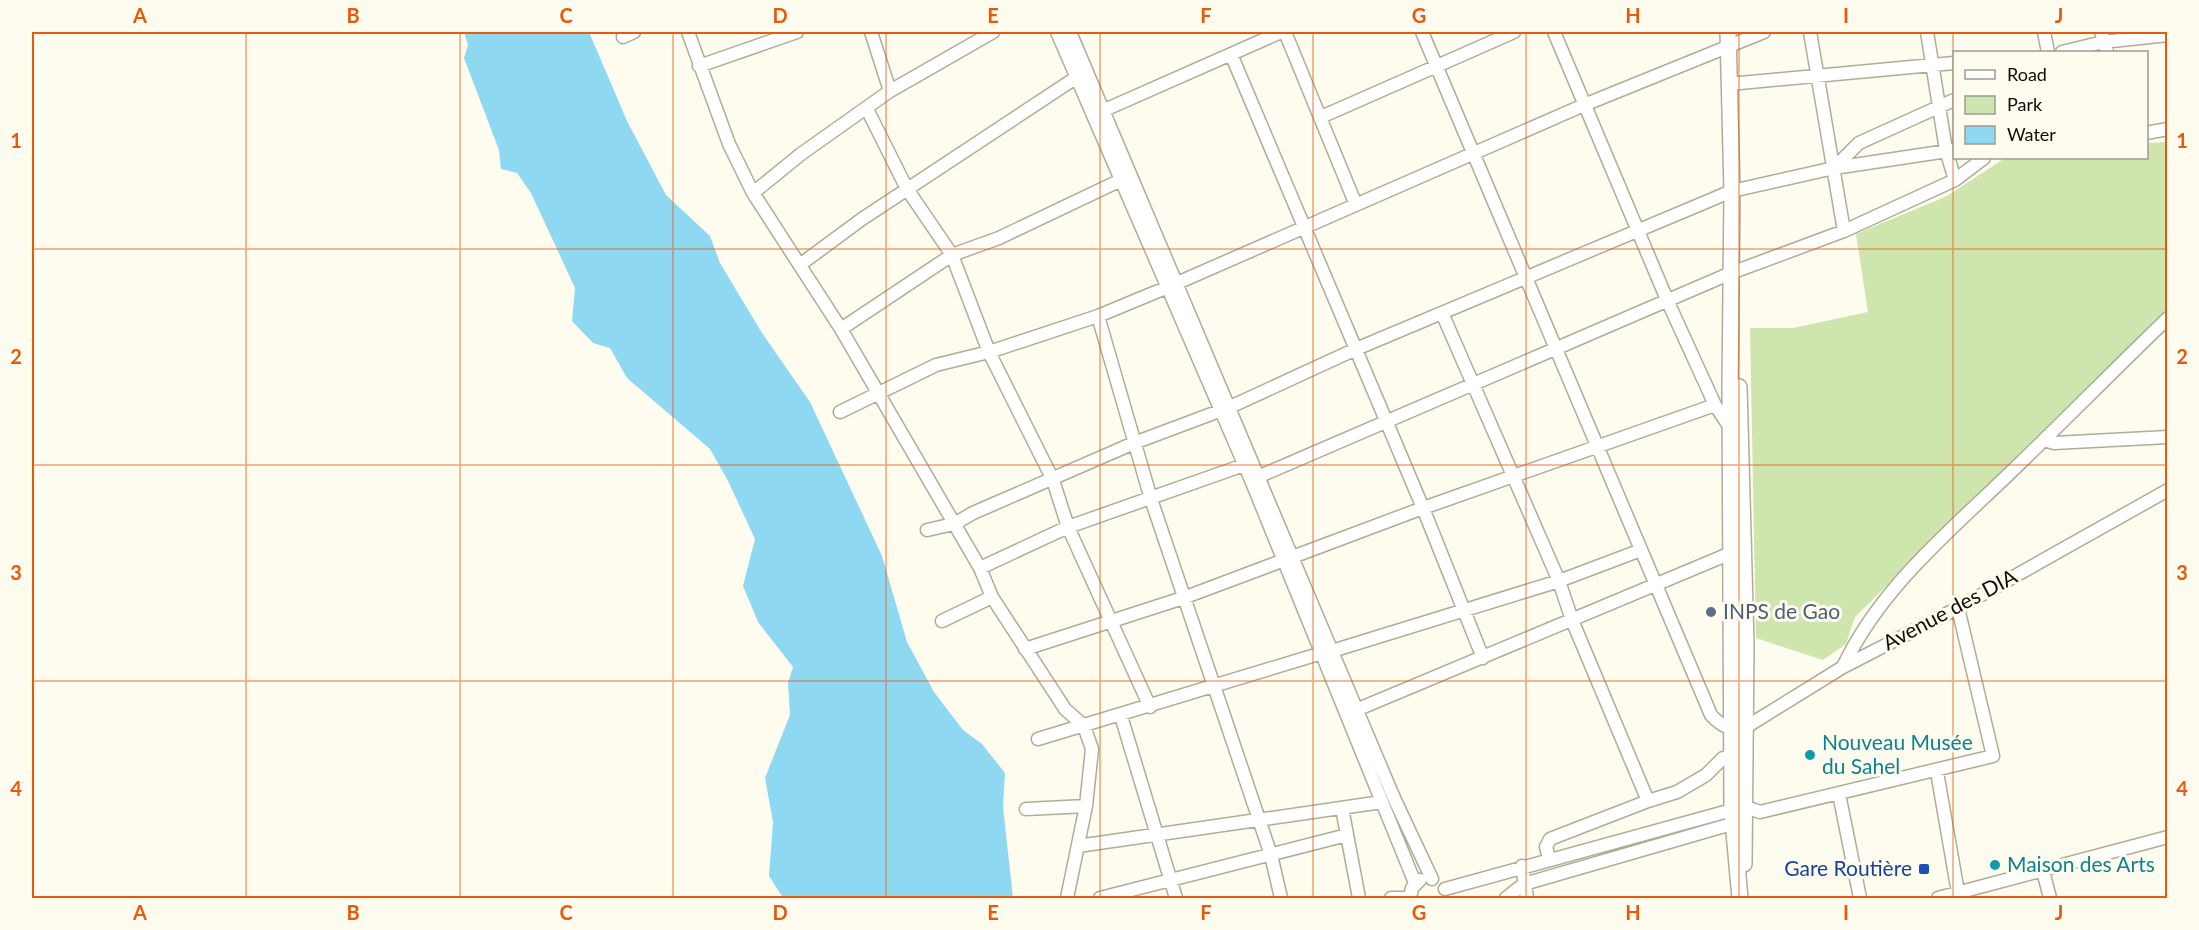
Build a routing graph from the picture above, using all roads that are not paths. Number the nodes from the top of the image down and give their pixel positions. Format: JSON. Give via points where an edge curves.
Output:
{"nodes":[{"id":1,"x":688,"y":32,"type":"edge"},
{"id":2,"x":798,"y":32,"type":"edge"},
{"id":3,"x":871,"y":32,"type":"edge"},
{"id":4,"x":993,"y":32,"type":"edge"},
{"id":5,"x":1057,"y":32,"type":"edge"},
{"id":6,"x":1070,"y":32,"type":"edge"},
{"id":7,"x":1283,"y":32,"type":"edge"},
{"id":8,"x":1422,"y":32,"type":"edge"},
{"id":9,"x":1514,"y":32,"type":"edge"},
{"id":10,"x":1554,"y":32,"type":"edge"},
{"id":11,"x":1764,"y":32,"type":"edge"},
{"id":12,"x":1810,"y":32,"type":"edge"},
{"id":13,"x":1927,"y":32,"type":"edge"},
{"id":14,"x":2044,"y":32,"type":"edge"},
{"id":15,"x":2121,"y":32,"type":"edge"},
{"id":16,"x":2168,"y":35,"type":"edge"},
{"id":17,"x":1728,"y":39,"type":"edge"},
{"id":18,"x":2104,"y":42,"type":"edge"},
{"id":19,"x":2048,"y":51,"type":"edge"},
{"id":20,"x":2066,"y":51,"type":"edge"},
{"id":21,"x":1231,"y":54,"type":"junction"},
{"id":22,"x":1953,"y":63,"type":"edge"},
{"id":23,"x":1933,"y":64,"type":"junction"},
{"id":24,"x":699,"y":66,"type":"junction"},
{"id":25,"x":1436,"y":66,"type":"junction"},
{"id":26,"x":1817,"y":76,"type":"junction"},
{"id":27,"x":1077,"y":77,"type":"junction"},
{"id":28,"x":1729,"y":84,"type":"junction"},
{"id":29,"x":890,"y":91,"type":"junction"},
{"id":30,"x":1953,"y":100,"type":"edge"},
{"id":31,"x":1584,"y":105,"type":"junction"},
{"id":32,"x":1940,"y":107,"type":"junction"},
{"id":33,"x":867,"y":110,"type":"junction"},
{"id":34,"x":1099,"y":112,"type":"junction"},
{"id":35,"x":1321,"y":117,"type":"junction"},
{"id":36,"x":2168,"y":129,"type":"edge"},
{"id":37,"x":2148,"y":133,"type":"edge"},
{"id":38,"x":1950,"y":150,"type":"edge"},
{"id":39,"x":1472,"y":154,"type":"junction"},
{"id":40,"x":1983,"y":159,"type":"edge"},
{"id":41,"x":1834,"y":168,"type":"junction"},
{"id":42,"x":1121,"y":180,"type":"junction"},
{"id":43,"x":1955,"y":180,"type":"junction"},
{"id":44,"x":907,"y":189,"type":"junction"},
{"id":45,"x":1732,"y":191,"type":"junction"},
{"id":46,"x":753,"y":193,"type":"junction"},
{"id":47,"x":1356,"y":205,"type":"junction"},
{"id":48,"x":1304,"y":227,"type":"junction"},
{"id":49,"x":1638,"y":230,"type":"junction"},
{"id":50,"x":1844,"y":231,"type":"junction"},
{"id":51,"x":952,"y":255,"type":"junction"},
{"id":52,"x":801,"y":264,"type":"junction"},
{"id":53,"x":1731,"y":273,"type":"junction"},
{"id":54,"x":1525,"y":278,"type":"junction"},
{"id":55,"x":1172,"y":286,"type":"junction"},
{"id":56,"x":1668,"y":302,"type":"junction"},
{"id":57,"x":1442,"y":313,"type":"junction"},
{"id":58,"x":1098,"y":316,"type":"junction"},
{"id":59,"x":2168,"y":318,"type":"edge"},
{"id":60,"x":841,"y":329,"type":"junction"},
{"id":61,"x":2163,"y":329,"type":"edge"},
{"id":62,"x":1356,"y":350,"type":"junction"},
{"id":63,"x":1556,"y":350,"type":"junction"},
{"id":64,"x":989,"y":352,"type":"junction"},
{"id":65,"x":1473,"y":385,"type":"junction"},
{"id":66,"x":878,"y":395,"type":"junction"},
{"id":67,"x":1715,"y":405,"type":"junction"},
{"id":68,"x":1226,"y":409,"type":"junction"},
{"id":69,"x":840,"y":412,"type":"dead end"},
{"id":70,"x":1386,"y":422,"type":"junction"},
{"id":71,"x":1731,"y":429,"type":"junction"},
{"id":72,"x":2168,"y":437,"type":"edge"},
{"id":73,"x":2044,"y":440,"type":"junction"},
{"id":74,"x":1134,"y":443,"type":"junction"},
{"id":75,"x":1597,"y":446,"type":"junction"},
{"id":76,"x":1244,"y":465,"type":"junction"},
{"id":77,"x":1511,"y":477,"type":"junction"},
{"id":78,"x":1255,"y":478,"type":"junction"},
{"id":79,"x":1053,"y":480,"type":"junction"},
{"id":80,"x":2168,"y":490,"type":"edge"},
{"id":81,"x":1151,"y":499,"type":"junction"},
{"id":82,"x":1423,"y":508,"type":"junction"},
{"id":83,"x":954,"y":524,"type":"junction"},
{"id":84,"x":1068,"y":527,"type":"junction"},
{"id":85,"x":927,"y":530,"type":"dead end"},
{"id":86,"x":1641,"y":550,"type":"junction"},
{"id":87,"x":1731,"y":553,"type":"junction"},
{"id":88,"x":1287,"y":558,"type":"junction"},
{"id":89,"x":980,"y":568,"type":"junction"},
{"id":90,"x":1559,"y":581,"type":"junction"},
{"id":91,"x":1656,"y":584,"type":"junction"},
{"id":92,"x":992,"y":597,"type":"junction"},
{"id":93,"x":1183,"y":598,"type":"junction"},
{"id":94,"x":1958,"y":608,"type":"junction"},
{"id":95,"x":1463,"y":611,"type":"junction"},
{"id":96,"x":1572,"y":620,"type":"junction"},
{"id":97,"x":942,"y":621,"type":"dead end"},
{"id":98,"x":1110,"y":621,"type":"junction"},
{"id":99,"x":1025,"y":650,"type":"junction"},
{"id":100,"x":1327,"y":652,"type":"junction"},
{"id":101,"x":1483,"y":658,"type":"junction"},
{"id":102,"x":1843,"y":667,"type":"junction"},
{"id":103,"x":1215,"y":688,"type":"junction"},
{"id":104,"x":1150,"y":707,"type":"junction"},
{"id":105,"x":1356,"y":710,"type":"junction"},
{"id":106,"x":1121,"y":716,"type":"junction"},
{"id":107,"x":1084,"y":726,"type":"junction"},
{"id":108,"x":1739,"y":728,"type":"junction"},
{"id":109,"x":1038,"y":739,"type":"dead end"},
{"id":110,"x":1732,"y":756,"type":"junction"},
{"id":111,"x":1937,"y":772,"type":"junction"},
{"id":112,"x":1839,"y":794,"type":"junction"},
{"id":113,"x":1648,"y":801,"type":"junction"},
{"id":114,"x":1382,"y":802,"type":"junction"},
{"id":115,"x":1086,"y":806,"type":"junction"},
{"id":116,"x":1342,"y":808,"type":"junction"},
{"id":117,"x":1026,"y":809,"type":"dead end"},
{"id":118,"x":1743,"y":814,"type":"junction"},
{"id":119,"x":1259,"y":822,"type":"junction"},
{"id":120,"x":1347,"y":835,"type":"junction"},
{"id":121,"x":1157,"y":836,"type":"junction"},
{"id":122,"x":2168,"y":837,"type":"edge"},
{"id":123,"x":1078,"y":846,"type":"junction"},
{"id":124,"x":1271,"y":855,"type":"junction"},
{"id":125,"x":1549,"y":858,"type":"junction"},
{"id":126,"x":1522,"y":866,"type":"junction"},
{"id":127,"x":2043,"y":871,"type":"junction"},
{"id":128,"x":1170,"y":879,"type":"junction"},
{"id":129,"x":1432,"y":879,"type":"junction"},
{"id":130,"x":1415,"y":884,"type":"junction"},
{"id":131,"x":1524,"y":884,"type":"junction"},
{"id":132,"x":1446,"y":894,"type":"edge"},
{"id":133,"x":1959,"y":896,"type":"edge"},
{"id":134,"x":1067,"y":898,"type":"edge"},
{"id":135,"x":1100,"y":898,"type":"edge"},
{"id":136,"x":1176,"y":898,"type":"edge"},
{"id":137,"x":1281,"y":898,"type":"edge"},
{"id":138,"x":1359,"y":898,"type":"edge"},
{"id":139,"x":1391,"y":898,"type":"edge"},
{"id":140,"x":1410,"y":898,"type":"edge"},
{"id":141,"x":1506,"y":898,"type":"edge"},
{"id":142,"x":1527,"y":898,"type":"edge"},
{"id":143,"x":1742,"y":898,"type":"edge"},
{"id":144,"x":1860,"y":898,"type":"edge"},
{"id":145,"x":1938,"y":898,"type":"edge"},
{"id":146,"x":2050,"y":898,"type":"edge"}],
"edges":[{"from":1,"to":24,"type":"street"},
{"from":2,"to":24,"type":"street"},
{"from":3,"to":29,"type":"street"},
{"from":4,"to":29,"type":"street"},
{"from":5,"to":27,"type":"street"},
{"from":6,"to":34,"type":"street"},
{"from":7,"to":21,"type":"street"},
{"from":7,"to":35,"type":"street"},
{"from":8,"to":25,"type":"street"},
{"from":9,"to":25,"type":"street"},
{"from":10,"to":31,"type":"street"},
{"from":11,"to":17,"type":"street"},
{"from":12,"to":26,"type":"street"},
{"from":13,"to":23,"type":"street"},
{"from":14,"to":19,"type":"street"},
{"from":15,"to":18,"type":"street"},
{"from":16,"to":18,"type":"street"},
{"from":17,"to":28,"type":"main road"},
{"from":17,"to":31,"type":"street"},
{"from":18,"to":20,"type":"street"},
{"from":21,"to":34,"type":"street"},
{"from":21,"to":48,"type":"street"},
{"from":22,"to":23,"type":"street"},
{"from":23,"to":26,"type":"street"},
{"from":23,"to":32,"type":"street"},
{"from":24,"to":46,"type":"street"},
{"from":25,"to":35,"type":"street"},
{"from":25,"to":39,"type":"street"},
{"from":26,"to":28,"type":"street"},
{"from":26,"to":41,"type":"street"},
{"from":27,"to":34,"type":"street"},
{"from":27,"to":44,"type":"street"},
{"from":28,"to":45,"type":"main road"},
{"from":29,"to":33,"type":"street"},
{"from":30,"to":32,"type":"street"},
{"from":31,"to":39,"type":"street"},
{"from":31,"to":49,"type":"street"},
{"from":32,"to":38,"type":"street"},
{"from":32,"to":41,"type":"street","via":[[1859,143]]},
{"from":33,"to":44,"type":"street"},
{"from":33,"to":46,"type":"street","via":[[801,154]]},
{"from":34,"to":42,"type":"street"},
{"from":34,"to":55,"type":"street"},
{"from":35,"to":47,"type":"street"},
{"from":36,"to":37,"type":"street"},
{"from":38,"to":41,"type":"street"},
{"from":38,"to":43,"type":"street"},
{"from":39,"to":47,"type":"street"},
{"from":39,"to":54,"type":"street"},
{"from":40,"to":43,"type":"street"},
{"from":41,"to":45,"type":"street"},
{"from":41,"to":50,"type":"street"},
{"from":42,"to":51,"type":"street","via":[[999,238]]},
{"from":42,"to":55,"type":"street"},
{"from":43,"to":50,"type":"street"},
{"from":44,"to":51,"type":"street"},
{"from":44,"to":52,"type":"street"},
{"from":45,"to":49,"type":"street"},
{"from":45,"to":53,"type":"main road"},
{"from":46,"to":52,"type":"street"},
{"from":47,"to":48,"type":"street"},
{"from":48,"to":55,"type":"street"},
{"from":48,"to":62,"type":"street"},
{"from":49,"to":54,"type":"street"},
{"from":49,"to":56,"type":"street"},
{"from":50,"to":53,"type":"street"},
{"from":51,"to":60,"type":"street"},
{"from":51,"to":64,"type":"street"},
{"from":52,"to":60,"type":"street"},
{"from":53,"to":56,"type":"street"},
{"from":53,"to":71,"type":"main road"},
{"from":53,"to":108,"type":"main road","via":[[1742,415]]},
{"from":54,"to":57,"type":"street"},
{"from":54,"to":63,"type":"street"},
{"from":55,"to":58,"type":"street"},
{"from":55,"to":68,"type":"street"},
{"from":56,"to":63,"type":"street"},
{"from":56,"to":67,"type":"street"},
{"from":57,"to":62,"type":"street"},
{"from":57,"to":65,"type":"street"},
{"from":58,"to":64,"type":"street"},
{"from":58,"to":74,"type":"street"},
{"from":59,"to":61,"type":"street"},
{"from":60,"to":66,"type":"street"},
{"from":61,"to":73,"type":"street"},
{"from":62,"to":68,"type":"street"},
{"from":62,"to":70,"type":"street"},
{"from":63,"to":65,"type":"street"},
{"from":63,"to":75,"type":"street"},
{"from":64,"to":66,"type":"street","via":[[936,365]]},
{"from":64,"to":79,"type":"street"},
{"from":65,"to":70,"type":"street"},
{"from":65,"to":77,"type":"street"},
{"from":66,"to":69,"type":"street"},
{"from":66,"to":83,"type":"street"},
{"from":67,"to":71,"type":"street"},
{"from":67,"to":75,"type":"street"},
{"from":68,"to":74,"type":"street"},
{"from":68,"to":76,"type":"street"},
{"from":68,"to":78,"type":"street"},
{"from":70,"to":78,"type":"street"},
{"from":70,"to":82,"type":"street"},
{"from":71,"to":87,"type":"main road"},
{"from":72,"to":73,"type":"street","via":[[2054,443]]},
{"from":73,"to":102,"type":"street","via":[[1876,608]]},
{"from":74,"to":79,"type":"street"},
{"from":74,"to":81,"type":"street"},
{"from":75,"to":77,"type":"street"},
{"from":75,"to":86,"type":"street"},
{"from":76,"to":78,"type":"street"},
{"from":76,"to":81,"type":"street"},
{"from":77,"to":82,"type":"street"},
{"from":77,"to":90,"type":"street"},
{"from":78,"to":88,"type":"street"},
{"from":79,"to":83,"type":"street"},
{"from":79,"to":84,"type":"street"},
{"from":80,"to":94,"type":"street","name":"Avenue des DIA"},
{"from":81,"to":84,"type":"street"},
{"from":81,"to":93,"type":"street"},
{"from":82,"to":88,"type":"street"},
{"from":82,"to":95,"type":"street"},
{"from":83,"to":85,"type":"street"},
{"from":83,"to":89,"type":"street"},
{"from":84,"to":89,"type":"street"},
{"from":84,"to":98,"type":"street"},
{"from":86,"to":90,"type":"street"},
{"from":86,"to":91,"type":"street"},
{"from":87,"to":91,"type":"street"},
{"from":87,"to":108,"type":"main road"},
{"from":88,"to":93,"type":"street"},
{"from":88,"to":100,"type":"street"},
{"from":89,"to":92,"type":"street"},
{"from":90,"to":95,"type":"street"},
{"from":90,"to":96,"type":"street"},
{"from":91,"to":96,"type":"street"},
{"from":91,"to":108,"type":"street","via":[[1712,715],[1717,722]]},
{"from":92,"to":97,"type":"street"},
{"from":92,"to":99,"type":"street"},
{"from":93,"to":98,"type":"street"},
{"from":93,"to":103,"type":"street"},
{"from":94,"to":102,"type":"street","name":"Avenue des DIA"},
{"from":94,"to":111,"type":"street","via":[[1994,756]]},
{"from":95,"to":100,"type":"street"},
{"from":95,"to":101,"type":"street"},
{"from":96,"to":101,"type":"street"},
{"from":96,"to":113,"type":"street"},
{"from":98,"to":99,"type":"street"},
{"from":98,"to":104,"type":"street"},
{"from":99,"to":107,"type":"street","via":[[1065,709]]},
{"from":100,"to":103,"type":"street"},
{"from":100,"to":105,"type":"street"},
{"from":100,"to":114,"type":"street"},
{"from":101,"to":105,"type":"street"},
{"from":102,"to":108,"type":"street","name":"Avenue des DIA"},
{"from":103,"to":104,"type":"street"},
{"from":103,"to":119,"type":"street"},
{"from":104,"to":106,"type":"street"},
{"from":105,"to":129,"type":"street"},
{"from":106,"to":107,"type":"street"},
{"from":106,"to":121,"type":"street"},
{"from":107,"to":109,"type":"street"},
{"from":107,"to":115,"type":"street","via":[[1092,748]]},
{"from":108,"to":110,"type":"main road"},
{"from":108,"to":118,"type":"main road"},
{"from":110,"to":113,"type":"street","via":[[1723,758],[1685,788]]},
{"from":110,"to":118,"type":"main road"},
{"from":111,"to":112,"type":"street"},
{"from":111,"to":133,"type":"street"},
{"from":112,"to":118,"type":"street"},
{"from":112,"to":144,"type":"street"},
{"from":113,"to":125,"type":"street","via":[[1550,839],[1546,847]]},
{"from":114,"to":116,"type":"street"},
{"from":114,"to":130,"type":"street"},
{"from":115,"to":117,"type":"street"},
{"from":115,"to":123,"type":"street"},
{"from":116,"to":119,"type":"street"},
{"from":116,"to":120,"type":"street"},
{"from":118,"to":125,"type":"street"},
{"from":118,"to":131,"type":"street"},
{"from":118,"to":143,"type":"main road"},
{"from":119,"to":121,"type":"street"},
{"from":119,"to":124,"type":"street"},
{"from":120,"to":124,"type":"street"},
{"from":120,"to":138,"type":"street"},
{"from":121,"to":123,"type":"street"},
{"from":121,"to":128,"type":"street"},
{"from":122,"to":127,"type":"street"},
{"from":123,"to":134,"type":"street"},
{"from":124,"to":128,"type":"street"},
{"from":124,"to":137,"type":"street"},
{"from":125,"to":126,"type":"street"},
{"from":126,"to":131,"type":"street"},
{"from":126,"to":132,"type":"street"},
{"from":127,"to":133,"type":"street"},
{"from":127,"to":146,"type":"street"},
{"from":128,"to":135,"type":"street"},
{"from":128,"to":136,"type":"street"},
{"from":129,"to":130,"type":"street"},
{"from":129,"to":132,"type":"street"},
{"from":130,"to":140,"type":"street"},
{"from":131,"to":141,"type":"street"},
{"from":131,"to":142,"type":"street"},
{"from":133,"to":145,"type":"street"},
{"from":139,"to":140,"type":"street"}]}
